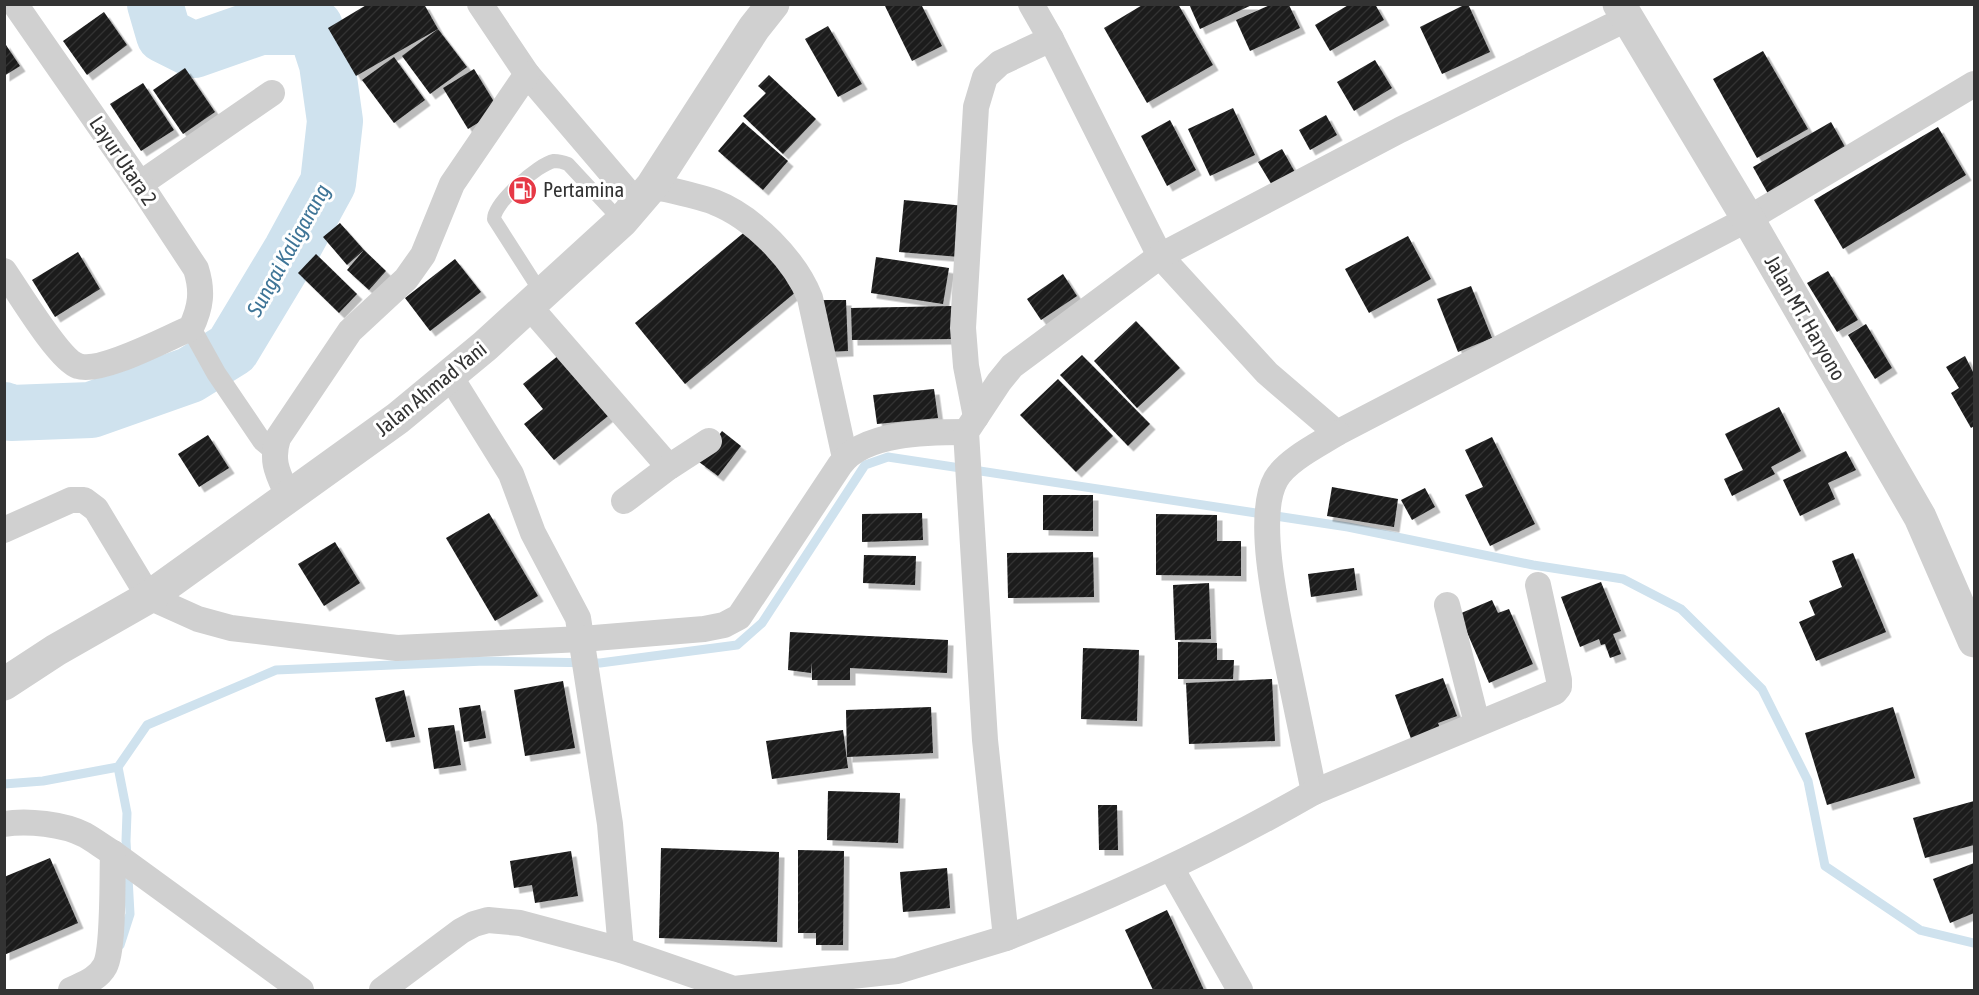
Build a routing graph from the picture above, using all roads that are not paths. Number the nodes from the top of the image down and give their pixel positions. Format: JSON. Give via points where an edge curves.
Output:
{"nodes":[{"id":1,"x":15,"y":4,"type":"edge"},
{"id":2,"x":480,"y":4,"type":"edge"},
{"id":3,"x":773,"y":4,"type":"edge"},
{"id":4,"x":1031,"y":4,"type":"edge"},
{"id":5,"x":1623,"y":12,"type":"edge"},
{"id":6,"x":1051,"y":39,"type":"junction"},
{"id":7,"x":526,"y":74,"type":"junction"},
{"id":8,"x":1974,"y":84,"type":"edge"},
{"id":9,"x":272,"y":93,"type":"dead end"},
{"id":10,"x":140,"y":184,"type":"junction"},
{"id":11,"x":637,"y":203,"type":"junction"},
{"id":12,"x":1748,"y":219,"type":"junction"},
{"id":13,"x":1160,"y":256,"type":"junction"},
{"id":14,"x":4,"y":272,"type":"edge"},
{"id":15,"x":535,"y":300,"type":"junction"},
{"id":16,"x":191,"y":328,"type":"junction"},
{"id":17,"x":450,"y":376,"type":"junction"},
{"id":18,"x":970,"y":432,"type":"junction"},
{"id":19,"x":1337,"y":433,"type":"junction"},
{"id":20,"x":710,"y":441,"type":"dead end"},
{"id":21,"x":274,"y":451,"type":"junction"},
{"id":22,"x":845,"y":458,"type":"junction"},
{"id":23,"x":669,"y":467,"type":"junction"},
{"id":24,"x":289,"y":498,"type":"junction"},
{"id":25,"x":624,"y":501,"type":"dead end"},
{"id":26,"x":4,"y":530,"type":"edge"},
{"id":27,"x":1538,"y":585,"type":"dead end"},
{"id":28,"x":149,"y":597,"type":"junction"},
{"id":29,"x":1447,"y":605,"type":"dead end"},
{"id":30,"x":1974,"y":641,"type":"edge"},
{"id":31,"x":584,"y":655,"type":"junction"},
{"id":32,"x":4,"y":684,"type":"edge"},
{"id":33,"x":1477,"y":723,"type":"junction"},
{"id":34,"x":1314,"y":792,"type":"junction"},
{"id":35,"x":4,"y":824,"type":"edge"},
{"id":36,"x":123,"y":861,"type":"junction"},
{"id":37,"x":1171,"y":868,"type":"junction"},
{"id":38,"x":1006,"y":938,"type":"junction"},
{"id":39,"x":621,"y":950,"type":"junction"},
{"id":40,"x":898,"y":981,"type":"edge"},
{"id":41,"x":70,"y":990,"type":"edge"},
{"id":42,"x":301,"y":990,"type":"edge"},
{"id":43,"x":382,"y":990,"type":"edge"},
{"id":44,"x":734,"y":990,"type":"edge"},
{"id":45,"x":1240,"y":990,"type":"edge"}],
"edges":[{"from":1,"to":10,"type":"street","name":"Layur Utara 2"},
{"from":2,"to":7,"type":"street"},
{"from":3,"to":11,"type":"street","name":"Jalan Ahmad Yani"},
{"from":4,"to":6,"type":"street"},
{"from":5,"to":12,"type":"street","name":"Jalan MT. Haryono"},
{"from":5,"to":13,"type":"street"},
{"from":6,"to":13,"type":"street"},
{"from":6,"to":18,"type":"street","via":[[1000,63],[985,77],[976,107],[963,328]]},
{"from":7,"to":11,"type":"street"},
{"from":7,"to":21,"type":"street","via":[[452,184],[423,255],[406,279],[350,331],[278,438]]},
{"from":8,"to":12,"type":"street"},
{"from":9,"to":10,"type":"street"},
{"from":10,"to":16,"type":"street","name":"Layur Utara 2","via":[[196,269],[201,298]]},
{"from":11,"to":15,"type":"street","name":"Jalan Ahmad Yani"},
{"from":11,"to":15,"type":"lane","via":[[561,161],[547,164],[516,187],[495,212],[494,219]]},
{"from":11,"to":22,"type":"street","via":[[716,203],[736,213],[780,250],[805,284],[810,298]]},
{"from":12,"to":19,"type":"street"},
{"from":12,"to":30,"type":"street","name":"Jalan MT. Haryono","via":[[1920,518]]},
{"from":13,"to":18,"type":"street","via":[[1012,366]]},
{"from":13,"to":19,"type":"street","via":[[1268,373]]},
{"from":14,"to":16,"type":"street","via":[[57,348],[76,366],[103,366]]},
{"from":15,"to":17,"type":"street","name":"Jalan Ahmad Yani"},
{"from":15,"to":23,"type":"street"},
{"from":16,"to":21,"type":"street","via":[[216,373],[262,441]]},
{"from":17,"to":24,"type":"street","name":"Jalan Ahmad Yani"},
{"from":17,"to":31,"type":"street","via":[[511,474],[533,533],[578,618]]},
{"from":18,"to":22,"type":"street","via":[[934,432],[875,441],[853,450]]},
{"from":18,"to":38,"type":"street","via":[[969,486],[985,740]]},
{"from":19,"to":34,"type":"street","via":[[1281,470],[1268,504],[1274,599]]},
{"from":20,"to":23,"type":"street"},
{"from":21,"to":24,"type":"street"},
{"from":22,"to":31,"type":"street","via":[[733,622]]},
{"from":23,"to":25,"type":"street"},
{"from":24,"to":28,"type":"street","name":"Jalan Ahmad Yani"},
{"from":26,"to":28,"type":"street","via":[[71,500],[84,500],[96,509]]},
{"from":27,"to":33,"type":"street","via":[[1559,687],[1552,694]]},
{"from":28,"to":31,"type":"street","via":[[198,619],[231,628],[397,648]]},
{"from":28,"to":32,"type":"street","name":"Jalan Ahmad Yani"},
{"from":29,"to":33,"type":"street"},
{"from":31,"to":39,"type":"street","via":[[610,824]]},
{"from":33,"to":34,"type":"street"},
{"from":34,"to":37,"type":"street"},
{"from":35,"to":36,"type":"street","via":[[41,823],[83,834]]},
{"from":36,"to":41,"type":"street","via":[[105,966],[93,979]]},
{"from":36,"to":42,"type":"street"},
{"from":37,"to":38,"type":"street"},
{"from":37,"to":45,"type":"street"},
{"from":38,"to":40,"type":"street"},
{"from":39,"to":43,"type":"street","via":[[520,923],[488,920],[461,931]]},
{"from":39,"to":44,"type":"street"},
{"from":40,"to":44,"type":"street"}]}
